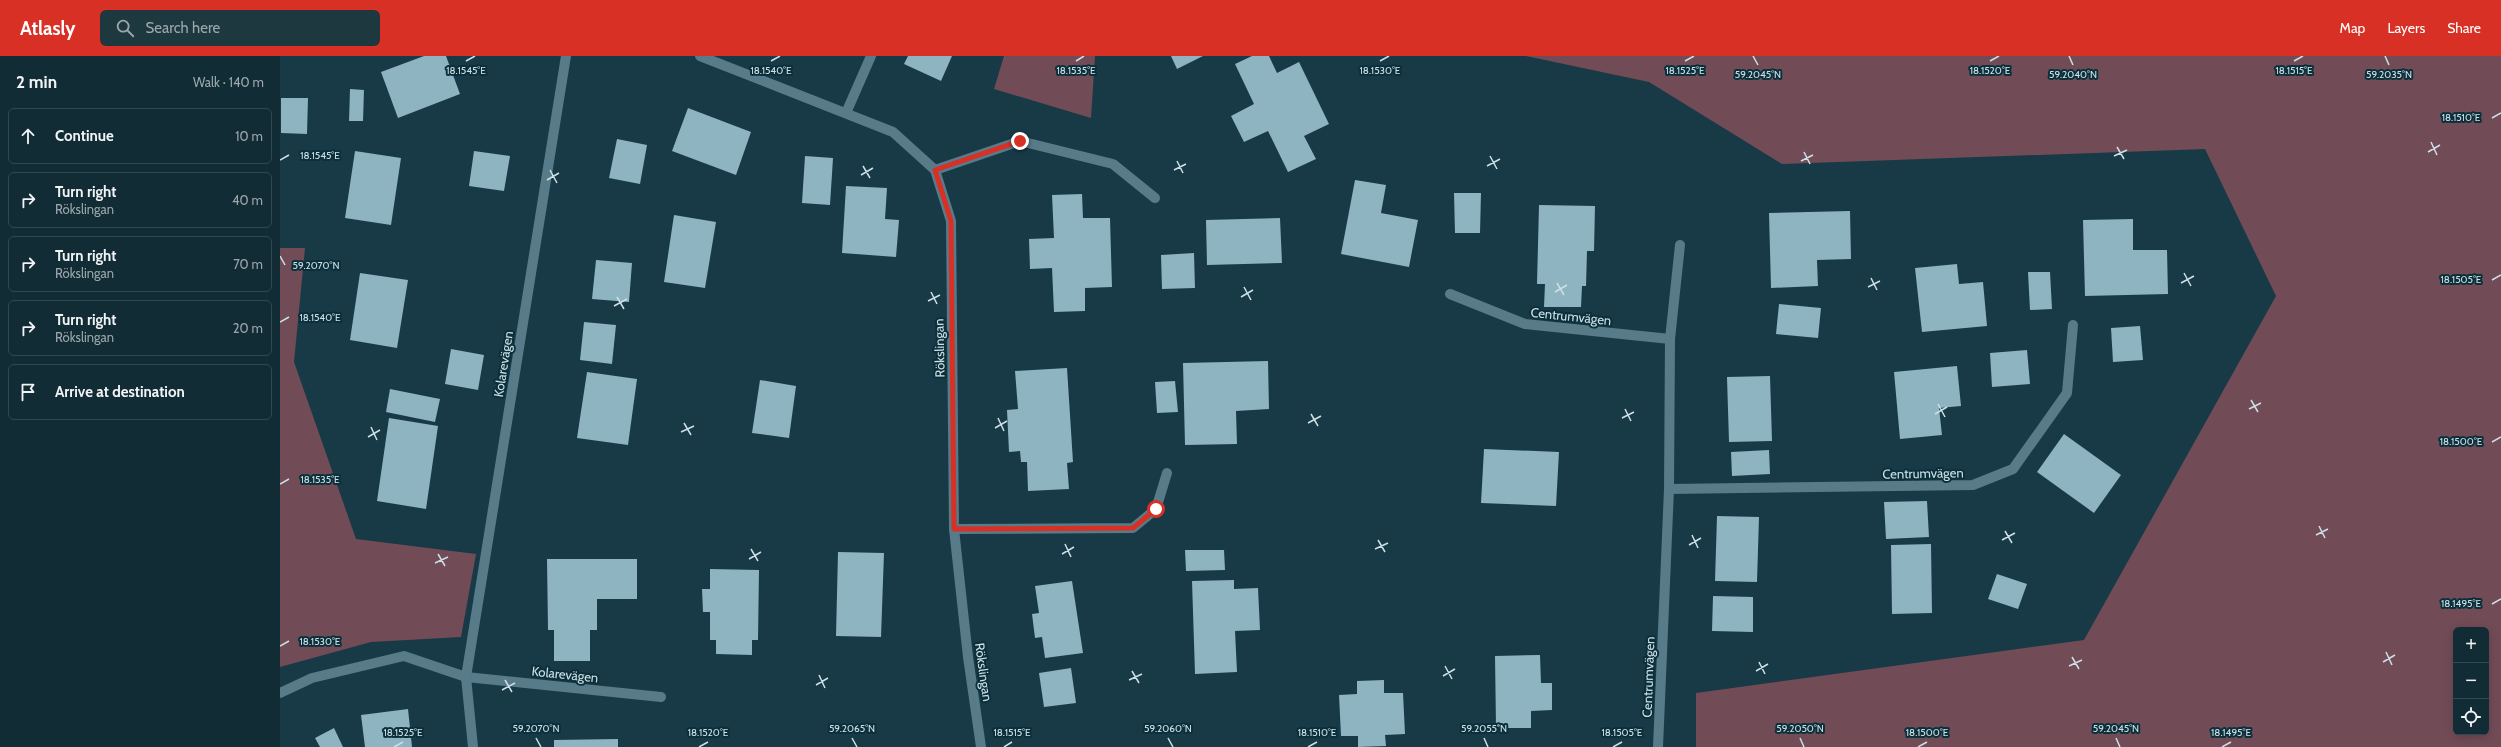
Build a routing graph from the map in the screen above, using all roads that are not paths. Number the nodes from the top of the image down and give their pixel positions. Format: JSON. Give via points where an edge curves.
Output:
{"nodes":[{"id":1,"x":566,"y":56,"type":"edge"},
{"id":2,"x":700,"y":56,"type":"edge"},
{"id":3,"x":871,"y":56,"type":"edge"},
{"id":4,"x":846,"y":113,"type":"junction"},
{"id":5,"x":935,"y":170,"type":"junction"},
{"id":6,"x":1155,"y":198,"type":"dead end"},
{"id":7,"x":1680,"y":245,"type":"dead end"},
{"id":8,"x":1450,"y":294,"type":"dead end"},
{"id":9,"x":2073,"y":325,"type":"dead end"},
{"id":10,"x":1670,"y":339,"type":"junction"},
{"id":11,"x":1167,"y":473,"type":"dead end"},
{"id":12,"x":1669,"y":489,"type":"junction"},
{"id":13,"x":954,"y":529,"type":"junction"},
{"id":14,"x":466,"y":677,"type":"junction"},
{"id":15,"x":280,"y":693,"type":"edge"},
{"id":16,"x":661,"y":697,"type":"dead end"},
{"id":17,"x":473,"y":747,"type":"edge"},
{"id":18,"x":981,"y":747,"type":"edge"},
{"id":19,"x":1658,"y":747,"type":"edge"}],
"edges":[{"from":1,"to":14,"type":"street","name":"Kolarevägen"},
{"from":2,"to":4,"type":"street"},
{"from":3,"to":4,"type":"street"},
{"from":4,"to":5,"type":"street","via":[[893,132]]},
{"from":5,"to":6,"type":"street","via":[[1020,141],[1113,164]]},
{"from":5,"to":13,"type":"street","name":"Rökslingan","via":[[951,221]]},
{"from":7,"to":10,"type":"street","name":"Centrumvägen"},
{"from":8,"to":10,"type":"street","name":"Centrumvägen","via":[[1525,324]]},
{"from":9,"to":12,"type":"street","name":"Centrumvägen","via":[[2067,393],[2013,469],[1973,485]]},
{"from":10,"to":12,"type":"street","name":"Centrumvägen"},
{"from":11,"to":13,"type":"street","via":[[1156,509],[1133,528]]},
{"from":12,"to":19,"type":"street","name":"Centrumvägen"},
{"from":13,"to":18,"type":"street","name":"Rökslingan"},
{"from":14,"to":15,"type":"street","via":[[404,656],[312,678]]},
{"from":14,"to":16,"type":"street","name":"Kolarevägen"},
{"from":14,"to":17,"type":"street","name":"Kolarevägen"}]}
